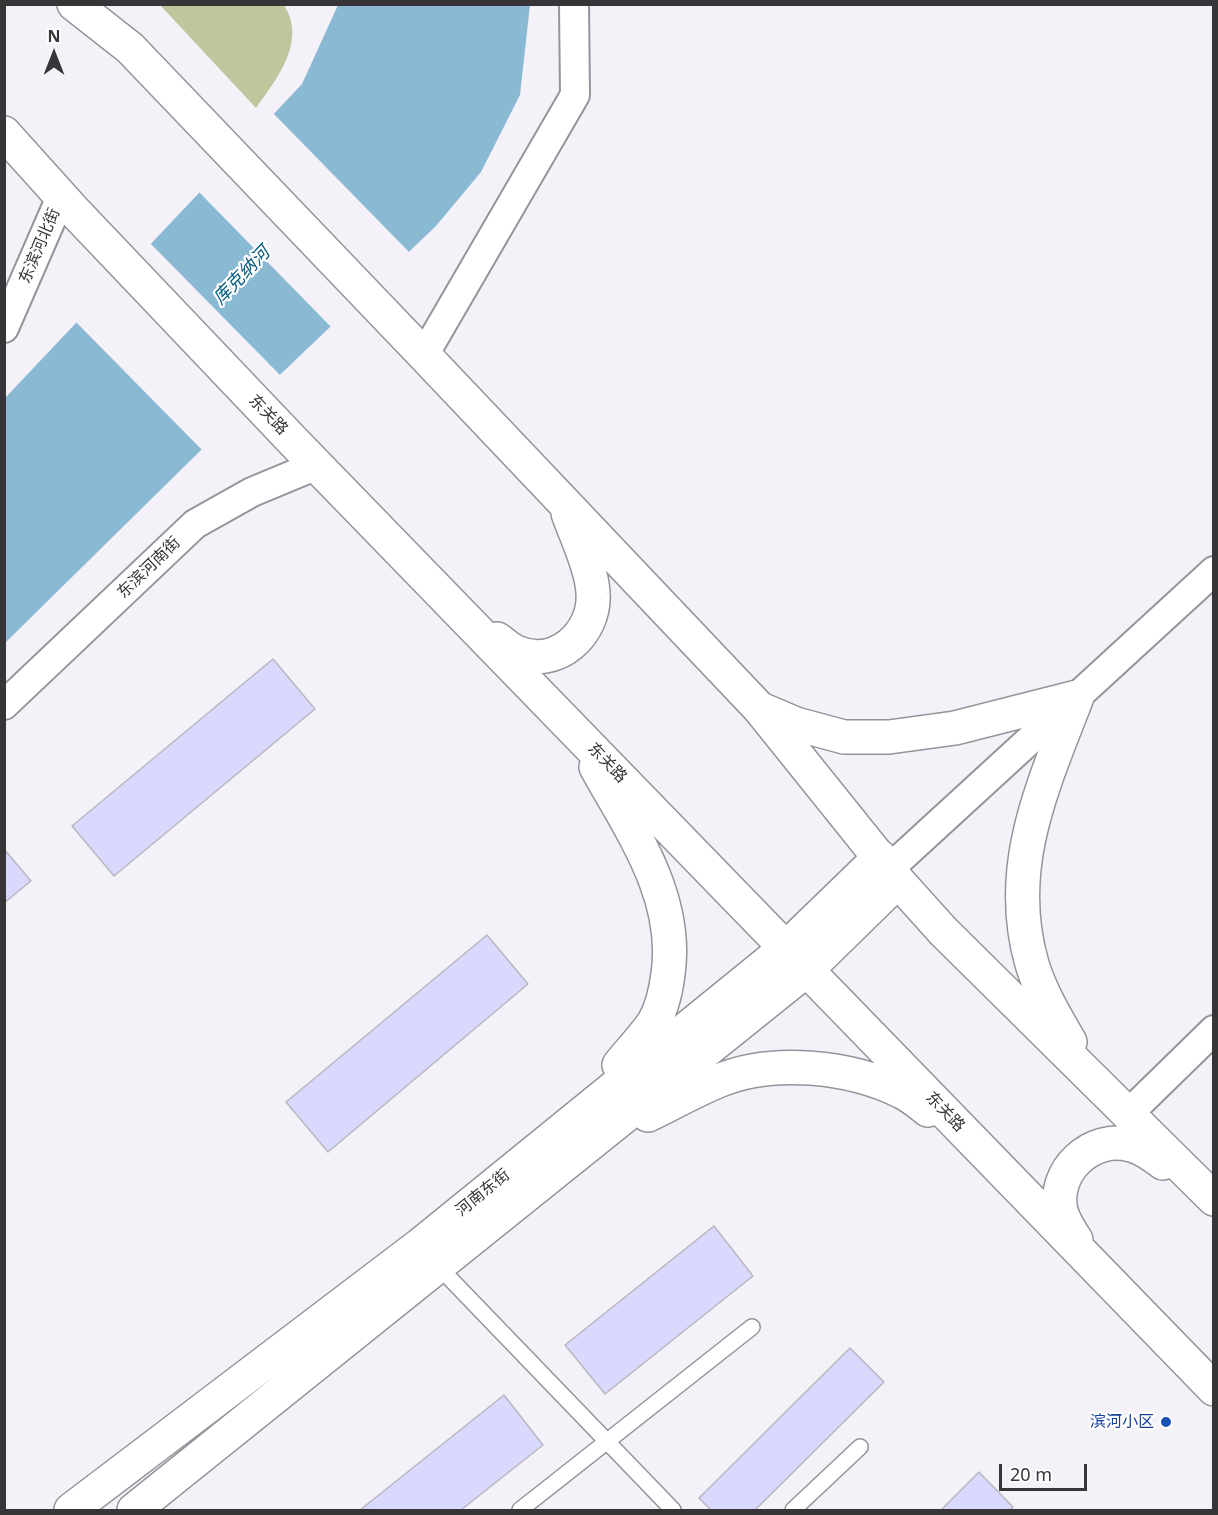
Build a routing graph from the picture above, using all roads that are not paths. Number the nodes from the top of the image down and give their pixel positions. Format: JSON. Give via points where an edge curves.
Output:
{"nodes":[{"id":1,"x":74,"y":4,"type":"edge"},
{"id":2,"x":574,"y":4,"type":"edge"},
{"id":3,"x":4,"y":133,"type":"edge"},
{"id":4,"x":69,"y":205,"type":"junction"},
{"id":5,"x":4,"y":328,"type":"edge"},
{"id":6,"x":424,"y":355,"type":"junction"},
{"id":7,"x":316,"y":465,"type":"junction"},
{"id":8,"x":565,"y":504,"type":"junction"},
{"id":9,"x":1214,"y":571,"type":"edge"},
{"id":10,"x":468,"y":620,"type":"junction"},
{"id":11,"x":1077,"y":698,"type":"junction"},
{"id":12,"x":4,"y":705,"type":"edge"},
{"id":13,"x":759,"y":708,"type":"junction"},
{"id":14,"x":577,"y":732,"type":"junction"},
{"id":15,"x":889,"y":869,"type":"junction"},
{"id":16,"x":797,"y":958,"type":"junction"},
{"id":17,"x":1214,"y":1030,"type":"edge"},
{"id":18,"x":1088,"y":1075,"type":"junction"},
{"id":19,"x":1128,"y":1114,"type":"junction"},
{"id":20,"x":586,"y":1129,"type":"junction"},
{"id":21,"x":976,"y":1143,"type":"junction"},
{"id":22,"x":1214,"y":1199,"type":"edge"},
{"id":23,"x":429,"y":1256,"type":"junction"},
{"id":24,"x":1093,"y":1265,"type":"junction"},
{"id":25,"x":752,"y":1327,"type":"dead end"},
{"id":26,"x":1214,"y":1389,"type":"edge"},
{"id":27,"x":608,"y":1441,"type":"junction"},
{"id":28,"x":860,"y":1447,"type":"dead end"},
{"id":29,"x":71,"y":1510,"type":"edge"},
{"id":30,"x":134,"y":1510,"type":"edge"},
{"id":31,"x":520,"y":1510,"type":"edge"},
{"id":32,"x":673,"y":1510,"type":"edge"},
{"id":33,"x":793,"y":1510,"type":"edge"}],
"edges":[{"from":1,"to":6,"type":"main road","via":[[130,48]]},
{"from":2,"to":6,"type":"street","via":[[575,95]]},
{"from":3,"to":4,"type":"main road","name":"东关路"},
{"from":4,"to":5,"type":"street","name":"东滨河北街"},
{"from":4,"to":7,"type":"main road","name":"东关路"},
{"from":6,"to":8,"type":"main road"},
{"from":7,"to":10,"type":"main road","name":"东关路"},
{"from":7,"to":12,"type":"street","name":"东滨河南街","via":[[252,492],[195,524]]},
{"from":8,"to":10,"type":"main road","via":[[593,590],[594,606],[581,636],[551,655],[534,657],[516,653]]},
{"from":8,"to":13,"type":"main road"},
{"from":9,"to":11,"type":"street"},
{"from":10,"to":14,"type":"main road","name":"东关路"},
{"from":11,"to":13,"type":"main road","via":[[955,728],[889,736],[844,736],[796,724]]},
{"from":11,"to":15,"type":"street"},
{"from":11,"to":18,"type":"main road","via":[[1032,816],[1023,871],[1023,916],[1032,964],[1052,1011]]},
{"from":13,"to":15,"type":"main road"},
{"from":14,"to":16,"type":"main road","name":"东关路"},
{"from":14,"to":20,"type":"main road","via":[[654,872],[672,949],[666,990],[654,1022]]},
{"from":15,"to":16,"type":"main road","name":"河南东街"},
{"from":15,"to":18,"type":"main road","via":[[943,931]]},
{"from":16,"to":20,"type":"main road","name":"河南东街"},
{"from":16,"to":21,"type":"main road","name":"东关路"},
{"from":17,"to":19,"type":"street"},
{"from":18,"to":19,"type":"main road"},
{"from":19,"to":22,"type":"main road"},
{"from":20,"to":21,"type":"main road","via":[[720,1080],[770,1068],[818,1068],[860,1076],[902,1092]]},
{"from":20,"to":23,"type":"main road","name":"河南东街"},
{"from":21,"to":24,"type":"main road","name":"东关路"},
{"from":22,"to":24,"type":"main road","via":[[1149,1152],[1131,1144],[1094,1147],[1066,1172],[1060,1191],[1061,1210],[1068,1228]]},
{"from":23,"to":27,"type":"lane"},
{"from":23,"to":29,"type":"main road","name":"河南东街"},
{"from":23,"to":30,"type":"main road","name":"河南东街"},
{"from":24,"to":26,"type":"main road","name":"东关路"},
{"from":25,"to":27,"type":"lane"},
{"from":27,"to":31,"type":"lane"},
{"from":27,"to":32,"type":"lane"},
{"from":28,"to":33,"type":"lane"}]}
